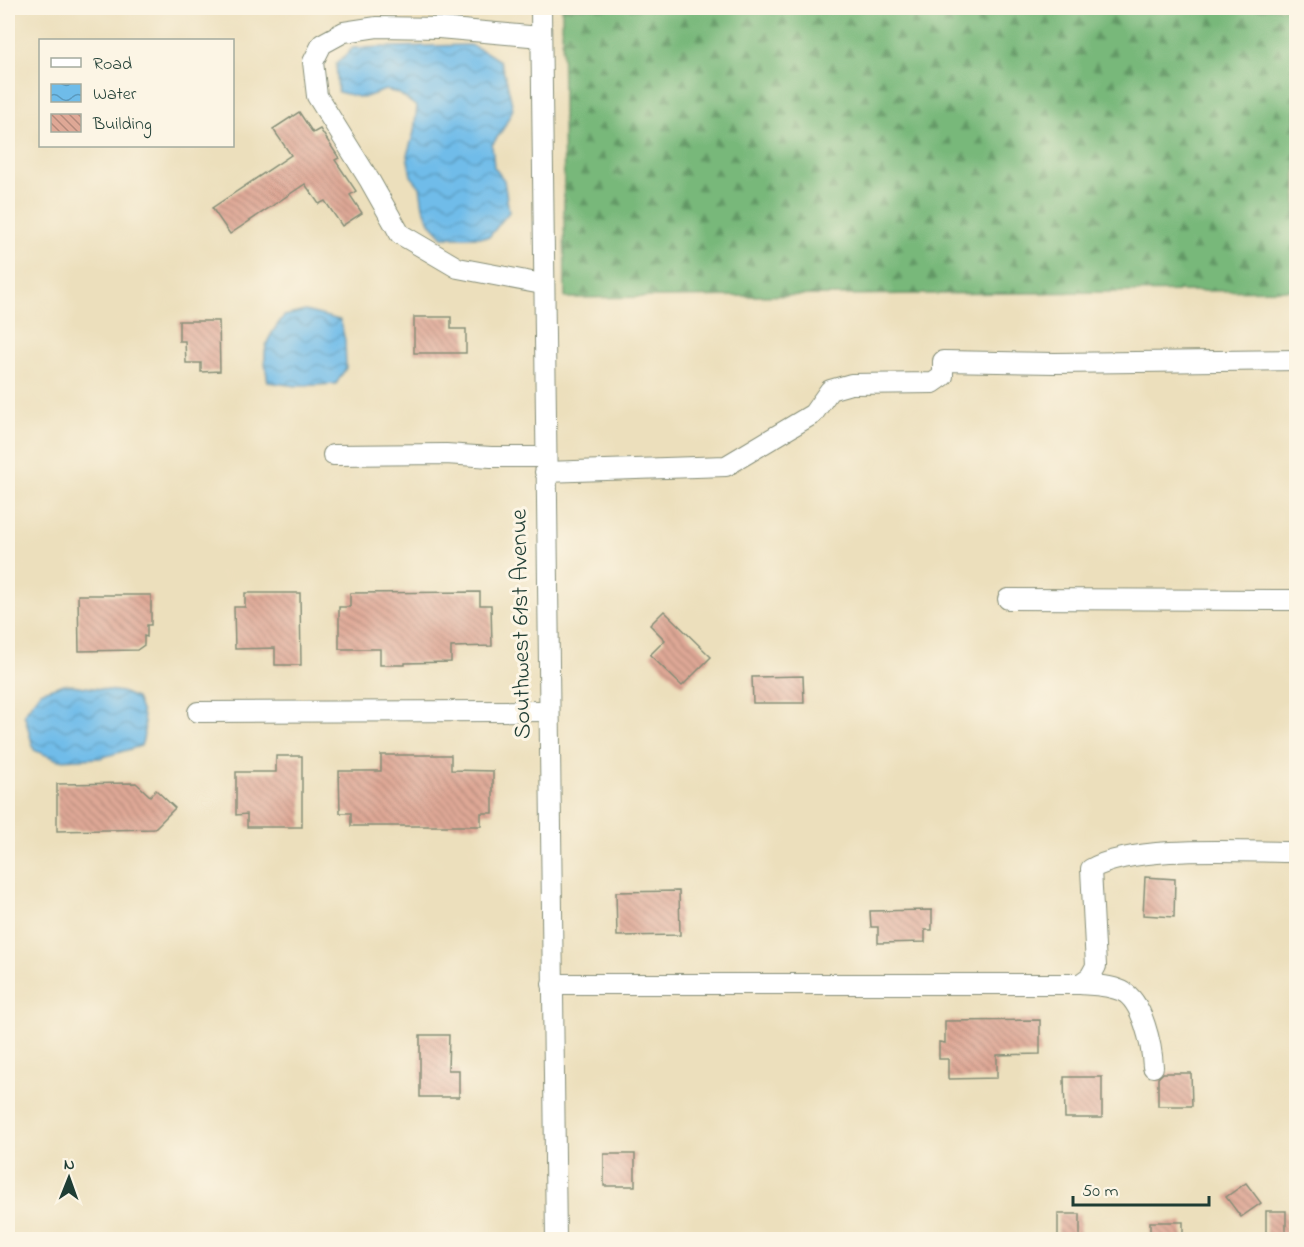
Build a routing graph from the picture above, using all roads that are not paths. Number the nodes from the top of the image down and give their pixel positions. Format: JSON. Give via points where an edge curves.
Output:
{"nodes":[{"id":1,"x":540,"y":8,"type":"edge"},
{"id":2,"x":541,"y":37,"type":"junction"},
{"id":3,"x":542,"y":284,"type":"junction"},
{"id":4,"x":1296,"y":360,"type":"edge"},
{"id":5,"x":333,"y":455,"type":"dead end"},
{"id":6,"x":545,"y":464,"type":"junction"},
{"id":7,"x":1008,"y":599,"type":"dead end"},
{"id":8,"x":1296,"y":600,"type":"edge"},
{"id":9,"x":548,"y":711,"type":"junction"},
{"id":10,"x":198,"y":712,"type":"dead end"},
{"id":11,"x":1296,"y":852,"type":"edge"},
{"id":12,"x":552,"y":984,"type":"junction"},
{"id":13,"x":1080,"y":984,"type":"junction"},
{"id":14,"x":1153,"y":1067,"type":"dead end"},
{"id":15,"x":556,"y":1239,"type":"edge"}],
"edges":[{"from":1,"to":2,"type":"street","name":"Southwest 61st Avenue"},
{"from":2,"to":3,"type":"street","name":"Southwest 61st Avenue"},
{"from":2,"to":3,"type":"street","via":[[376,27],[344,32],[321,44],[313,62],[317,96],[400,234],[458,268]]},
{"from":3,"to":6,"type":"street","name":"Southwest 61st Avenue"},
{"from":4,"to":6,"type":"street","via":[[943,361],[943,376],[933,383],[851,384],[830,390],[813,414],[726,466]]},
{"from":5,"to":6,"type":"street","via":[[446,454]]},
{"from":6,"to":9,"type":"street","name":"Southwest 61st Avenue"},
{"from":7,"to":8,"type":"street"},
{"from":9,"to":10,"type":"street"},
{"from":9,"to":12,"type":"street","name":"Southwest 61st Avenue"},
{"from":11,"to":13,"type":"street","via":[[1170,853],[1118,860],[1091,869],[1096,966]]},
{"from":12,"to":13,"type":"street"},
{"from":12,"to":15,"type":"street","name":"Southwest 61st Avenue"},
{"from":13,"to":14,"type":"street","via":[[1124,992],[1138,1008],[1152,1048]]}]}
